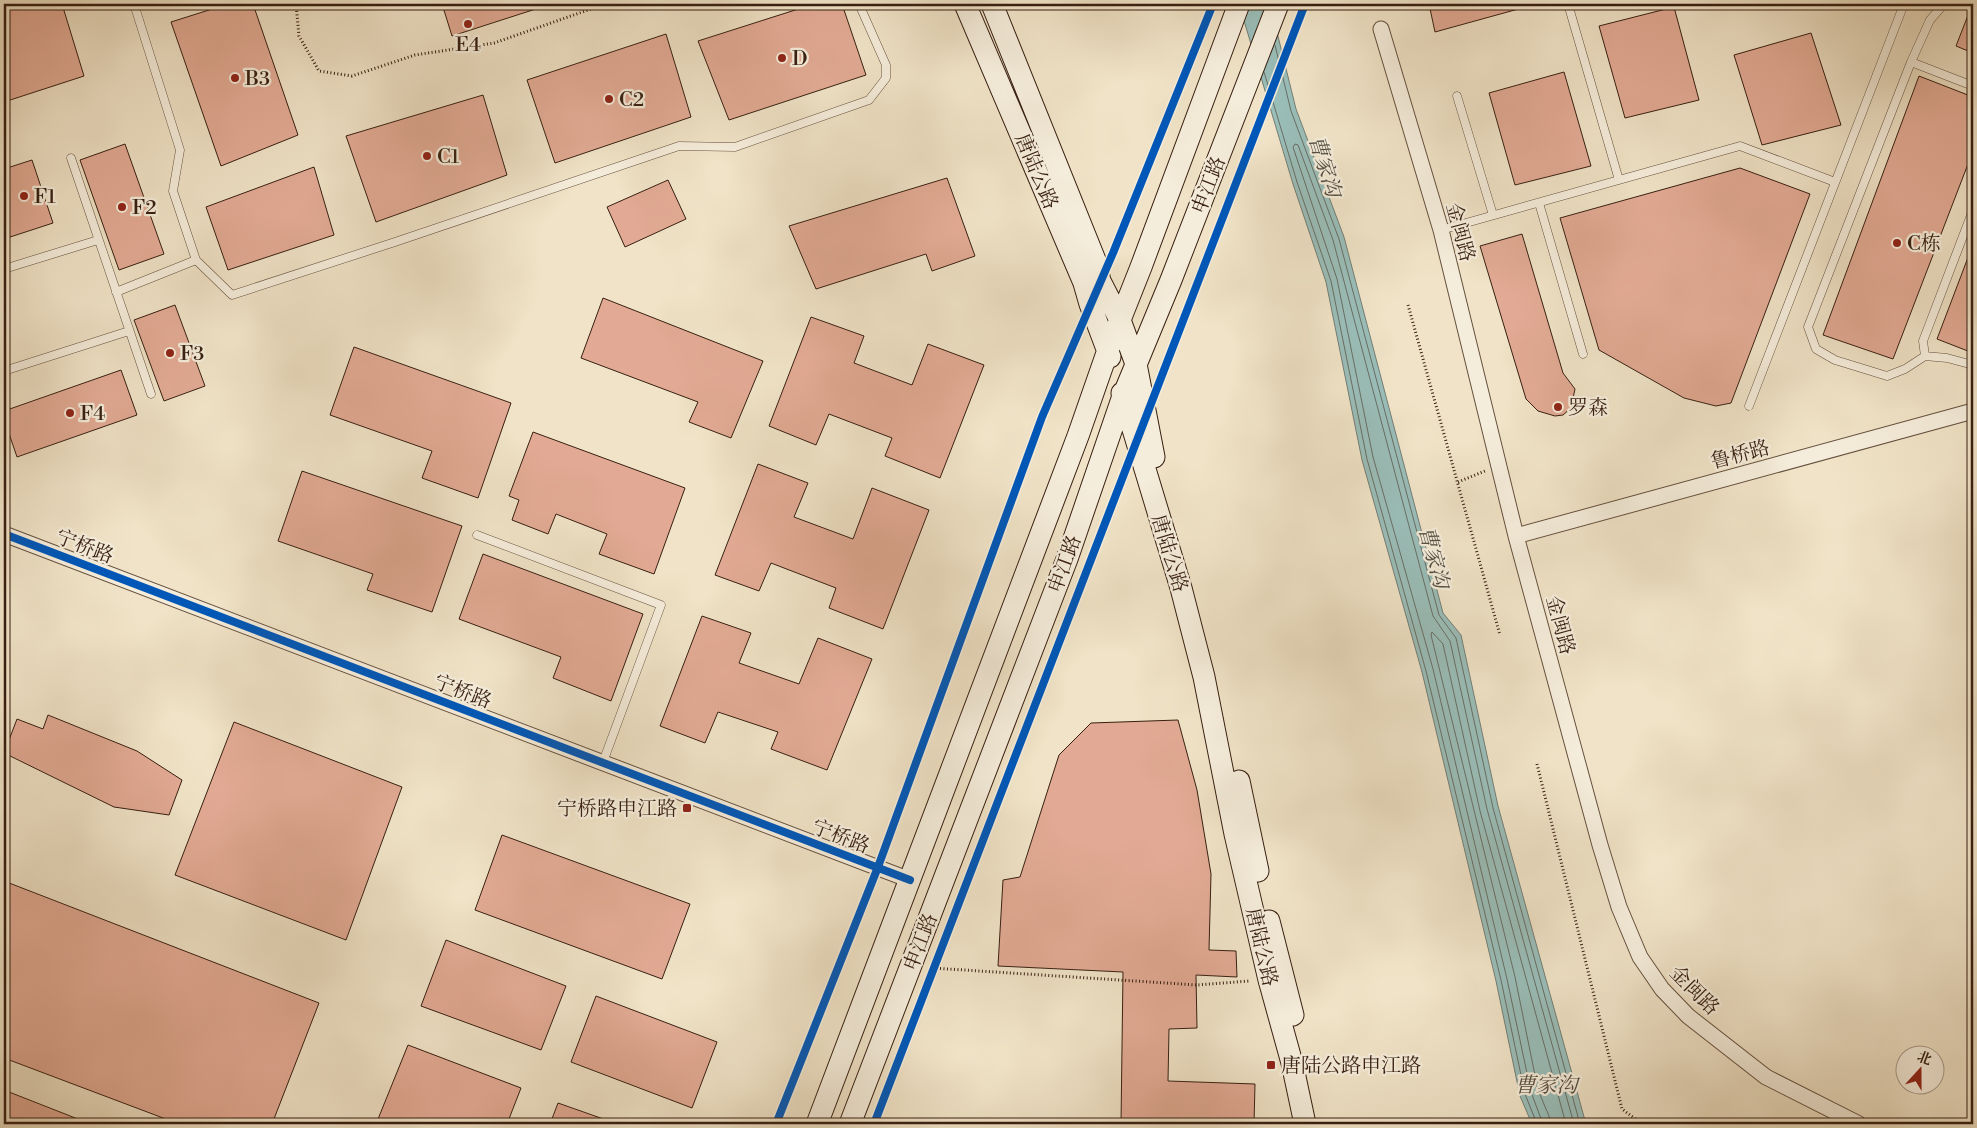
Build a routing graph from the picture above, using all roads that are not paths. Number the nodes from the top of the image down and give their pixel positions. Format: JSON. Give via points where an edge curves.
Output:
{"nodes":[{"id":1,"x":134,"y":4,"type":"edge"},
{"id":2,"x":859,"y":4,"type":"edge"},
{"id":3,"x":966,"y":4,"type":"edge"},
{"id":4,"x":992,"y":4,"type":"edge"},
{"id":5,"x":1239,"y":4,"type":"edge"},
{"id":6,"x":1278,"y":4,"type":"edge"},
{"id":7,"x":1568,"y":4,"type":"edge"},
{"id":8,"x":1904,"y":4,"type":"edge"},
{"id":9,"x":1944,"y":4,"type":"edge"},
{"id":10,"x":1381,"y":29,"type":"dead end"},
{"id":11,"x":1912,"y":62,"type":"junction"},
{"id":12,"x":1973,"y":86,"type":"edge"},
{"id":13,"x":1458,"y":96,"type":"dead end"},
{"id":14,"x":70,"y":158,"type":"dead end"},
{"id":15,"x":1619,"y":180,"type":"junction"},
{"id":16,"x":1835,"y":182,"type":"junction"},
{"id":17,"x":1538,"y":203,"type":"junction"},
{"id":18,"x":1973,"y":210,"type":"edge"},
{"id":19,"x":1493,"y":215,"type":"junction"},
{"id":20,"x":1441,"y":230,"type":"junction"},
{"id":21,"x":98,"y":240,"type":"junction"},
{"id":22,"x":196,"y":260,"type":"junction"},
{"id":23,"x":4,"y":269,"type":"edge"},
{"id":24,"x":116,"y":292,"type":"junction"},
{"id":25,"x":1120,"y":320,"type":"junction"},
{"id":26,"x":129,"y":331,"type":"junction"},
{"id":27,"x":1108,"y":350,"type":"junction"},
{"id":28,"x":1583,"y":354,"type":"dead end"},
{"id":29,"x":1925,"y":356,"type":"junction"},
{"id":30,"x":1136,"y":364,"type":"junction"},
{"id":31,"x":1973,"y":365,"type":"edge"},
{"id":32,"x":4,"y":371,"type":"edge"},
{"id":33,"x":151,"y":394,"type":"dead end"},
{"id":34,"x":1123,"y":396,"type":"junction"},
{"id":35,"x":1750,"y":406,"type":"dead end"},
{"id":36,"x":1973,"y":410,"type":"edge"},
{"id":37,"x":4,"y":534,"type":"edge"},
{"id":38,"x":477,"y":535,"type":"dead end"},
{"id":39,"x":1516,"y":536,"type":"junction"},
{"id":40,"x":603,"y":762,"type":"junction"},
{"id":41,"x":910,"y":880,"type":"junction"},
{"id":42,"x":817,"y":1124,"type":"edge"},
{"id":43,"x":850,"y":1124,"type":"edge"},
{"id":44,"x":1304,"y":1124,"type":"edge"},
{"id":45,"x":1319,"y":1124,"type":"edge"},
{"id":46,"x":1859,"y":1124,"type":"edge"}],
"edges":[{"from":1,"to":22,"type":"lane","via":[[180,150],[173,190]]},
{"from":2,"to":22,"type":"lane","via":[[886,64],[886,78],[869,100],[735,147],[679,146],[245,292],[232,295]]},
{"from":3,"to":27,"type":"main road","name":"唐陆公路","via":[[1084,283]]},
{"from":4,"to":25,"type":"main road","name":"唐陆公路","via":[[1095,260],[1100,281]]},
{"from":5,"to":25,"type":"main road","name":"申江路"},
{"from":6,"to":30,"type":"main road","name":"申江路"},
{"from":7,"to":15,"type":"lane"},
{"from":8,"to":16,"type":"lane"},
{"from":9,"to":11,"type":"lane","via":[[1930,20]]},
{"from":10,"to":20,"type":"street","name":"金闽路"},
{"from":11,"to":12,"type":"lane"},
{"from":11,"to":29,"type":"lane","via":[[1808,327],[1816,349],[1834,360],[1887,376]]},
{"from":13,"to":19,"type":"lane"},
{"from":14,"to":21,"type":"lane"},
{"from":15,"to":16,"type":"lane","via":[[1740,146]]},
{"from":15,"to":17,"type":"lane"},
{"from":16,"to":35,"type":"lane"},
{"from":17,"to":19,"type":"lane"},
{"from":17,"to":28,"type":"lane"},
{"from":18,"to":29,"type":"lane","via":[[1923,341]]},
{"from":19,"to":20,"type":"lane"},
{"from":20,"to":39,"type":"street","name":"金闽路"},
{"from":21,"to":23,"type":"lane"},
{"from":21,"to":24,"type":"lane"},
{"from":22,"to":24,"type":"lane"},
{"from":24,"to":26,"type":"lane"},
{"from":25,"to":27,"type":"main road","name":"申江路"},
{"from":25,"to":30,"type":"main road","name":"唐陆公路"},
{"from":26,"to":32,"type":"lane"},
{"from":26,"to":33,"type":"lane"},
{"from":27,"to":34,"type":"main road","name":"唐陆公路"},
{"from":27,"to":41,"type":"main road","name":"申江路"},
{"from":29,"to":31,"type":"lane"},
{"from":30,"to":34,"type":"main road","name":"申江路"},
{"from":30,"to":45,"type":"main road","name":"唐陆公路","via":[[1156,467],[1213,658],[1265,904]]},
{"from":34,"to":43,"type":"main road","name":"申江路","via":[[1067,559]]},
{"from":34,"to":44,"type":"main road","name":"唐陆公路","via":[[1204,677],[1234,834],[1292,1063]]},
{"from":36,"to":39,"type":"street","name":"鲁桥路"},
{"from":37,"to":40,"type":"street","name":"宁桥路"},
{"from":38,"to":40,"type":"lane","via":[[661,605]]},
{"from":39,"to":46,"type":"street","name":"金闽路","via":[[1600,845],[1619,907],[1640,957],[1662,989],[1688,1016],[1758,1071]]},
{"from":40,"to":41,"type":"street","name":"宁桥路"},
{"from":41,"to":42,"type":"main road","name":"申江路"}]}
